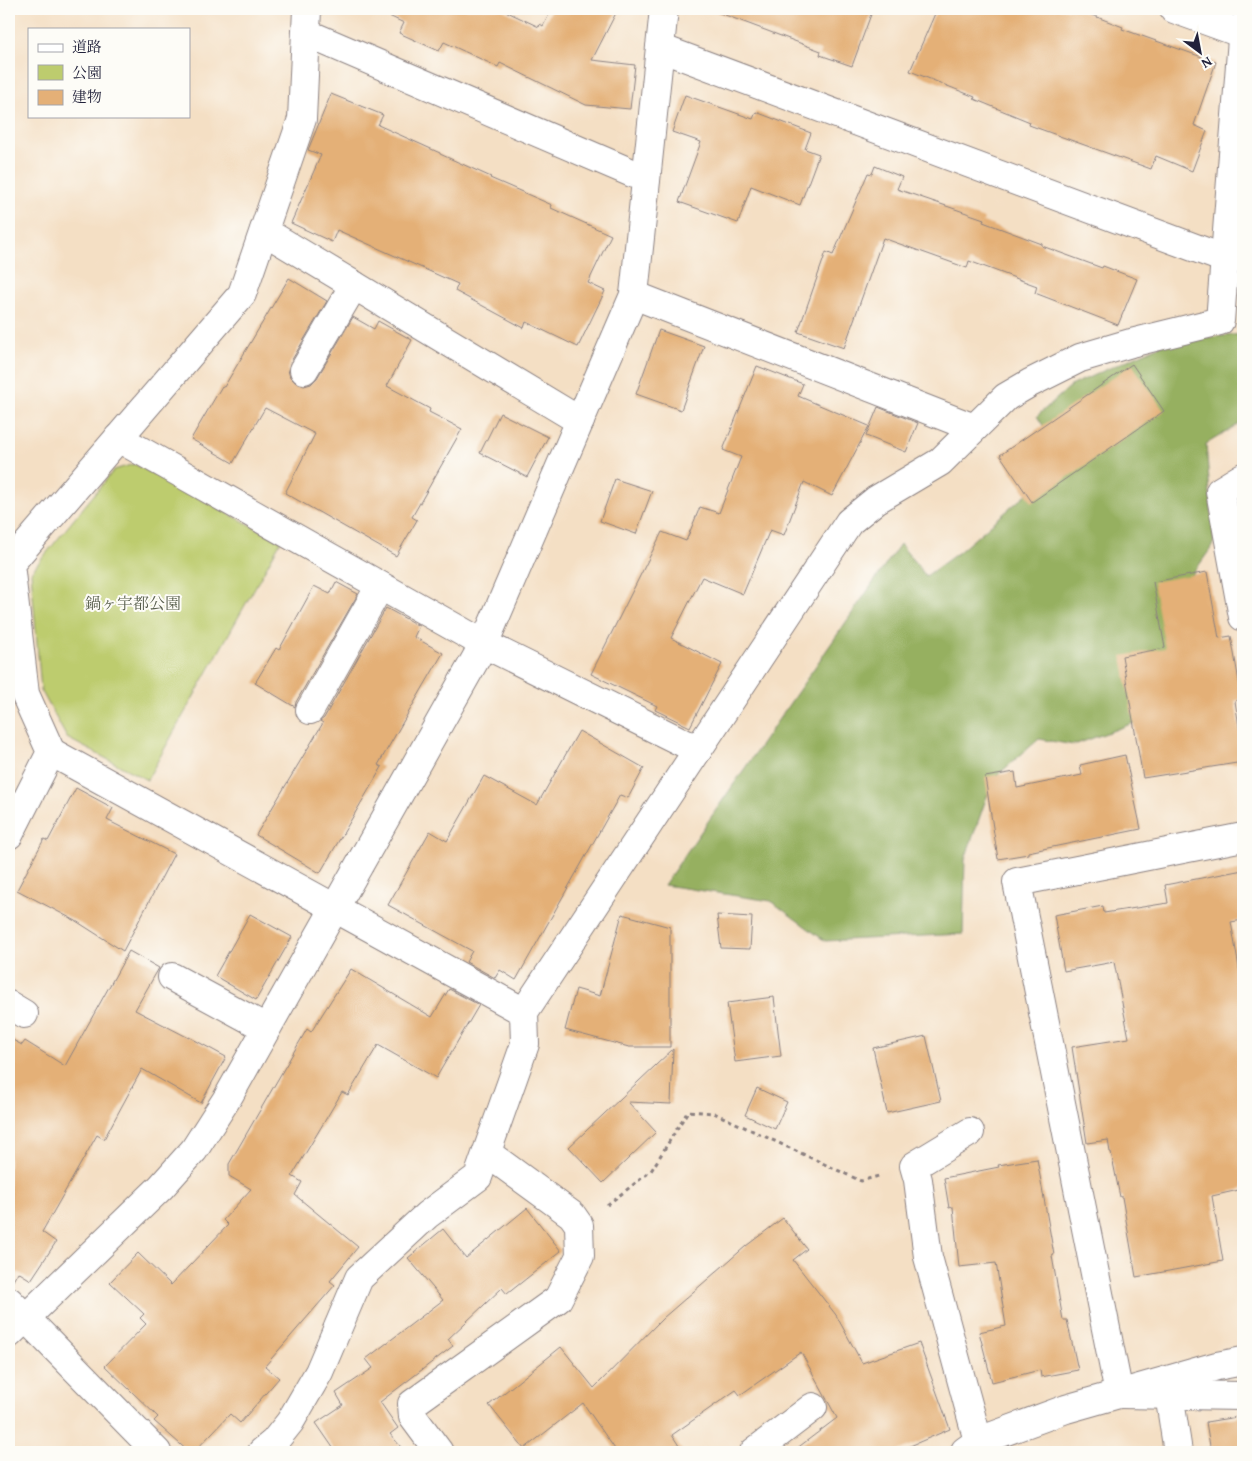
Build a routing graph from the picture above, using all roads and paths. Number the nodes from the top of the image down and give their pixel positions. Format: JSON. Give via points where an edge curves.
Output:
{"nodes":[{"id":1,"x":664,"y":9,"type":"edge"},
{"id":2,"x":1174,"y":9,"type":"edge"},
{"id":3,"x":307,"y":21,"type":"edge"},
{"id":4,"x":1243,"y":26,"type":"edge"},
{"id":5,"x":1243,"y":34,"type":"edge"},
{"id":6,"x":660,"y":48,"type":"junction"},
{"id":7,"x":646,"y":179,"type":"junction"},
{"id":8,"x":264,"y":231,"type":"junction"},
{"id":9,"x":1225,"y":259,"type":"junction"},
{"id":10,"x":354,"y":284,"type":"junction"},
{"id":11,"x":634,"y":295,"type":"junction"},
{"id":12,"x":304,"y":370,"type":"dead end"},
{"id":13,"x":580,"y":421,"type":"junction"},
{"id":14,"x":974,"y":428,"type":"junction"},
{"id":15,"x":118,"y":438,"type":"junction"},
{"id":16,"x":1243,"y":477,"type":"edge"},
{"id":17,"x":380,"y":586,"type":"junction"},
{"id":18,"x":1243,"y":617,"type":"edge"},
{"id":19,"x":484,"y":644,"type":"junction"},
{"id":20,"x":310,"y":710,"type":"dead end"},
{"id":21,"x":698,"y":750,"type":"junction"},
{"id":22,"x":51,"y":752,"type":"junction"},
{"id":23,"x":9,"y":835,"type":"edge"},
{"id":24,"x":1243,"y":837,"type":"edge"},
{"id":25,"x":335,"y":908,"type":"junction"},
{"id":26,"x":172,"y":977,"type":"dead end"},
{"id":27,"x":524,"y":1012,"type":"junction"},
{"id":28,"x":266,"y":1028,"type":"junction"},
{"id":29,"x":970,"y":1132,"type":"dead end"},
{"id":30,"x":487,"y":1153,"type":"junction"},
{"id":31,"x":914,"y":1166,"type":"junction"},
{"id":32,"x":579,"y":1225,"type":"junction"},
{"id":33,"x":14,"y":1318,"type":"edge"},
{"id":34,"x":1243,"y":1361,"type":"edge"},
{"id":35,"x":1119,"y":1394,"type":"junction"},
{"id":36,"x":1169,"y":1394,"type":"junction"},
{"id":37,"x":1243,"y":1396,"type":"edge"},
{"id":38,"x":813,"y":1406,"type":"dead end"},
{"id":39,"x":974,"y":1449,"type":"edge"},
{"id":40,"x":157,"y":1452,"type":"edge"},
{"id":41,"x":262,"y":1452,"type":"edge"},
{"id":42,"x":438,"y":1452,"type":"edge"},
{"id":43,"x":754,"y":1452,"type":"edge"},
{"id":44,"x":1178,"y":1452,"type":"edge"}],
"edges":[{"from":1,"to":6,"type":"street"},
{"from":2,"to":5,"type":"street"},
{"from":3,"to":7,"type":"street"},
{"from":3,"to":8,"type":"street","via":[[302,119]]},
{"from":4,"to":5,"type":"street"},
{"from":5,"to":9,"type":"street"},
{"from":6,"to":7,"type":"street"},
{"from":6,"to":9,"type":"street"},
{"from":7,"to":11,"type":"street"},
{"from":8,"to":10,"type":"street"},
{"from":8,"to":15,"type":"street","via":[[242,294]]},
{"from":9,"to":14,"type":"street","via":[[1220,321],[1080,358],[1006,397]]},
{"from":10,"to":12,"type":"street"},
{"from":10,"to":13,"type":"street"},
{"from":11,"to":13,"type":"street"},
{"from":11,"to":14,"type":"street"},
{"from":13,"to":19,"type":"street"},
{"from":14,"to":21,"type":"street","via":[[940,462],[876,500],[850,522]]},
{"from":15,"to":17,"type":"street"},
{"from":15,"to":22,"type":"street","via":[[10,564],[26,694]]},
{"from":16,"to":18,"type":"street","via":[[1220,491]]},
{"from":17,"to":19,"type":"street"},
{"from":17,"to":20,"type":"street"},
{"from":19,"to":21,"type":"street"},
{"from":19,"to":25,"type":"street"},
{"from":21,"to":27,"type":"street"},
{"from":22,"to":23,"type":"street"},
{"from":22,"to":25,"type":"street"},
{"from":24,"to":35,"type":"street","via":[[1018,882]]},
{"from":25,"to":27,"type":"street"},
{"from":25,"to":28,"type":"street"},
{"from":26,"to":28,"type":"street"},
{"from":27,"to":30,"type":"street","via":[[525,1044]]},
{"from":28,"to":33,"type":"street","via":[[194,1150],[160,1188]]},
{"from":29,"to":31,"type":"street"},
{"from":30,"to":32,"type":"street","via":[[572,1215]]},
{"from":30,"to":41,"type":"street","via":[[478,1177],[427,1215],[359,1278],[319,1372],[290,1422]]},
{"from":31,"to":32,"type":"path","via":[[861,1181],[714,1113],[688,1111],[651,1171]]},
{"from":31,"to":39,"type":"street","via":[[928,1256]]},
{"from":32,"to":42,"type":"street","via":[[580,1256],[558,1298],[412,1404],[413,1417]]},
{"from":33,"to":40,"type":"street"},
{"from":34,"to":35,"type":"street"},
{"from":35,"to":36,"type":"street"},
{"from":35,"to":39,"type":"street","via":[[1066,1409]]},
{"from":36,"to":37,"type":"street"},
{"from":36,"to":44,"type":"street"},
{"from":38,"to":43,"type":"street"}]}
